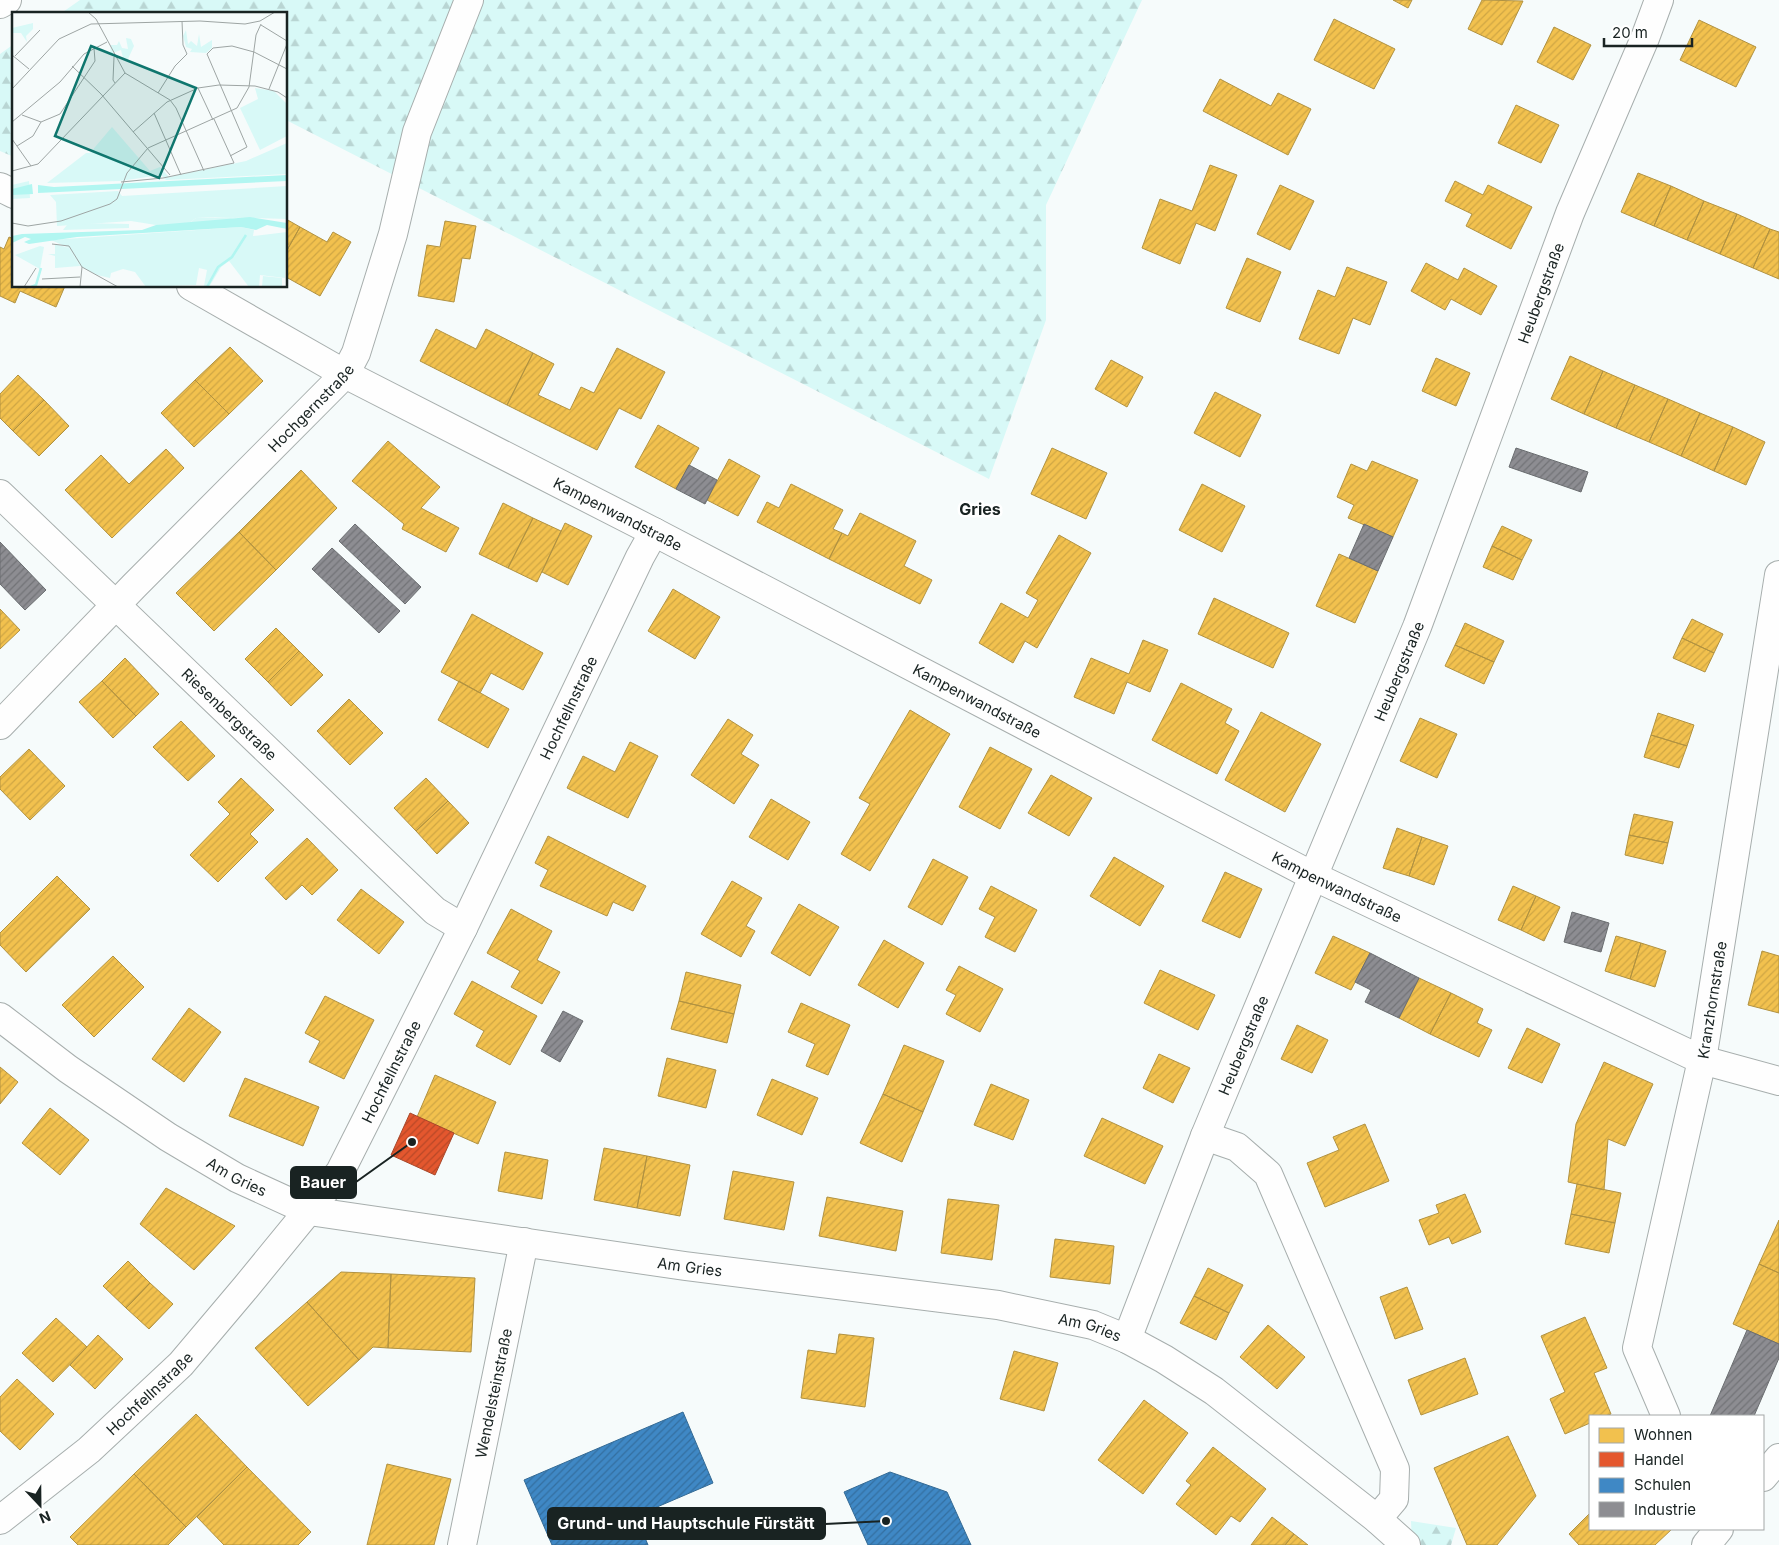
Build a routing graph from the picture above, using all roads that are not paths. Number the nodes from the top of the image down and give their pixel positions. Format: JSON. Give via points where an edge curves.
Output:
{"nodes":[{"id":1,"x":7,"y":0,"type":"edge"},
{"id":2,"x":469,"y":0,"type":"edge"},
{"id":3,"x":1659,"y":0,"type":"edge"},
{"id":4,"x":0,"y":4,"type":"edge"},
{"id":5,"x":0,"y":187,"type":"edge"},
{"id":6,"x":12,"y":193,"type":"edge"},
{"id":7,"x":194,"y":288,"type":"edge"},
{"id":8,"x":344,"y":374,"type":"junction"},
{"id":9,"x":0,"y":494,"type":"edge"},
{"id":10,"x":654,"y":532,"type":"junction"},
{"id":11,"x":1779,"y":575,"type":"edge"},
{"id":12,"x":116,"y":605,"type":"junction"},
{"id":13,"x":0,"y":725,"type":"edge"},
{"id":14,"x":1313,"y":876,"type":"junction"},
{"id":15,"x":463,"y":928,"type":"junction"},
{"id":16,"x":0,"y":1017,"type":"edge"},
{"id":17,"x":1702,"y":1060,"type":"junction"},
{"id":18,"x":1779,"y":1081,"type":"edge"},
{"id":19,"x":1205,"y":1136,"type":"junction"},
{"id":20,"x":309,"y":1211,"type":"junction"},
{"id":21,"x":524,"y":1242,"type":"junction"},
{"id":22,"x":1127,"y":1339,"type":"junction"},
{"id":23,"x":1666,"y":1415,"type":"edge"},
{"id":24,"x":1779,"y":1458,"type":"edge"},
{"id":25,"x":1764,"y":1476,"type":"edge"},
{"id":26,"x":1377,"y":1519,"type":"junction"},
{"id":27,"x":0,"y":1520,"type":"edge"},
{"id":28,"x":1718,"y":1530,"type":"edge"},
{"id":29,"x":462,"y":1545,"type":"edge"},
{"id":30,"x":1406,"y":1545,"type":"edge"},
{"id":31,"x":1706,"y":1545,"type":"edge"}],
"edges":[{"from":1,"to":4,"type":"street"},
{"from":2,"to":8,"type":"street","name":"Hochgernstraße","via":[[417,132],[393,234],[356,352]]},
{"from":3,"to":14,"type":"street","name":"Heubergstraße","via":[[1570,213],[1417,627]]},
{"from":5,"to":6,"type":"street"},
{"from":7,"to":8,"type":"street","name":"Kampenwandstraße"},
{"from":8,"to":10,"type":"street","name":"Kampenwandstraße"},
{"from":8,"to":12,"type":"street","name":"Hochgernstraße"},
{"from":9,"to":12,"type":"street","name":"Riesenbergstraße"},
{"from":10,"to":14,"type":"street","name":"Kampenwandstraße"},
{"from":10,"to":15,"type":"street","name":"Hochfellnstraße"},
{"from":11,"to":17,"type":"street","name":"Kranzhornstraße"},
{"from":12,"to":13,"type":"street","name":"Hochgernstraße"},
{"from":12,"to":15,"type":"street","name":"Riesenbergstraße","via":[[435,911]]},
{"from":14,"to":17,"type":"street","name":"Kampenwandstraße"},
{"from":14,"to":19,"type":"street","name":"Heubergstraße"},
{"from":15,"to":20,"type":"street","name":"Hochfellnstraße","via":[[340,1172]]},
{"from":16,"to":20,"type":"street","name":"Am Gries","via":[[68,1069],[168,1137],[237,1178]]},
{"from":17,"to":18,"type":"street","name":"Kampenwandstraße"},
{"from":17,"to":23,"type":"street","name":"Kranzhornstraße","via":[[1637,1348]]},
{"from":19,"to":22,"type":"street","name":"Heubergstraße"},
{"from":19,"to":26,"type":"street","via":[[1237,1146],[1268,1174],[1395,1469],[1394,1499]]},
{"from":20,"to":21,"type":"street","name":"Am Gries"},
{"from":20,"to":27,"type":"street","name":"Hochfellnstraße","via":[[181,1364],[90,1450]]},
{"from":21,"to":22,"type":"street","name":"Am Gries","via":[[685,1266],[998,1305],[1093,1325]]},
{"from":21,"to":29,"type":"street","name":"Wendelsteinstraße"},
{"from":22,"to":26,"type":"street","name":"Am Gries","via":[[1214,1391]]},
{"from":24,"to":25,"type":"street"},
{"from":26,"to":30,"type":"street","name":"Am Gries"},
{"from":28,"to":31,"type":"street"}]}
